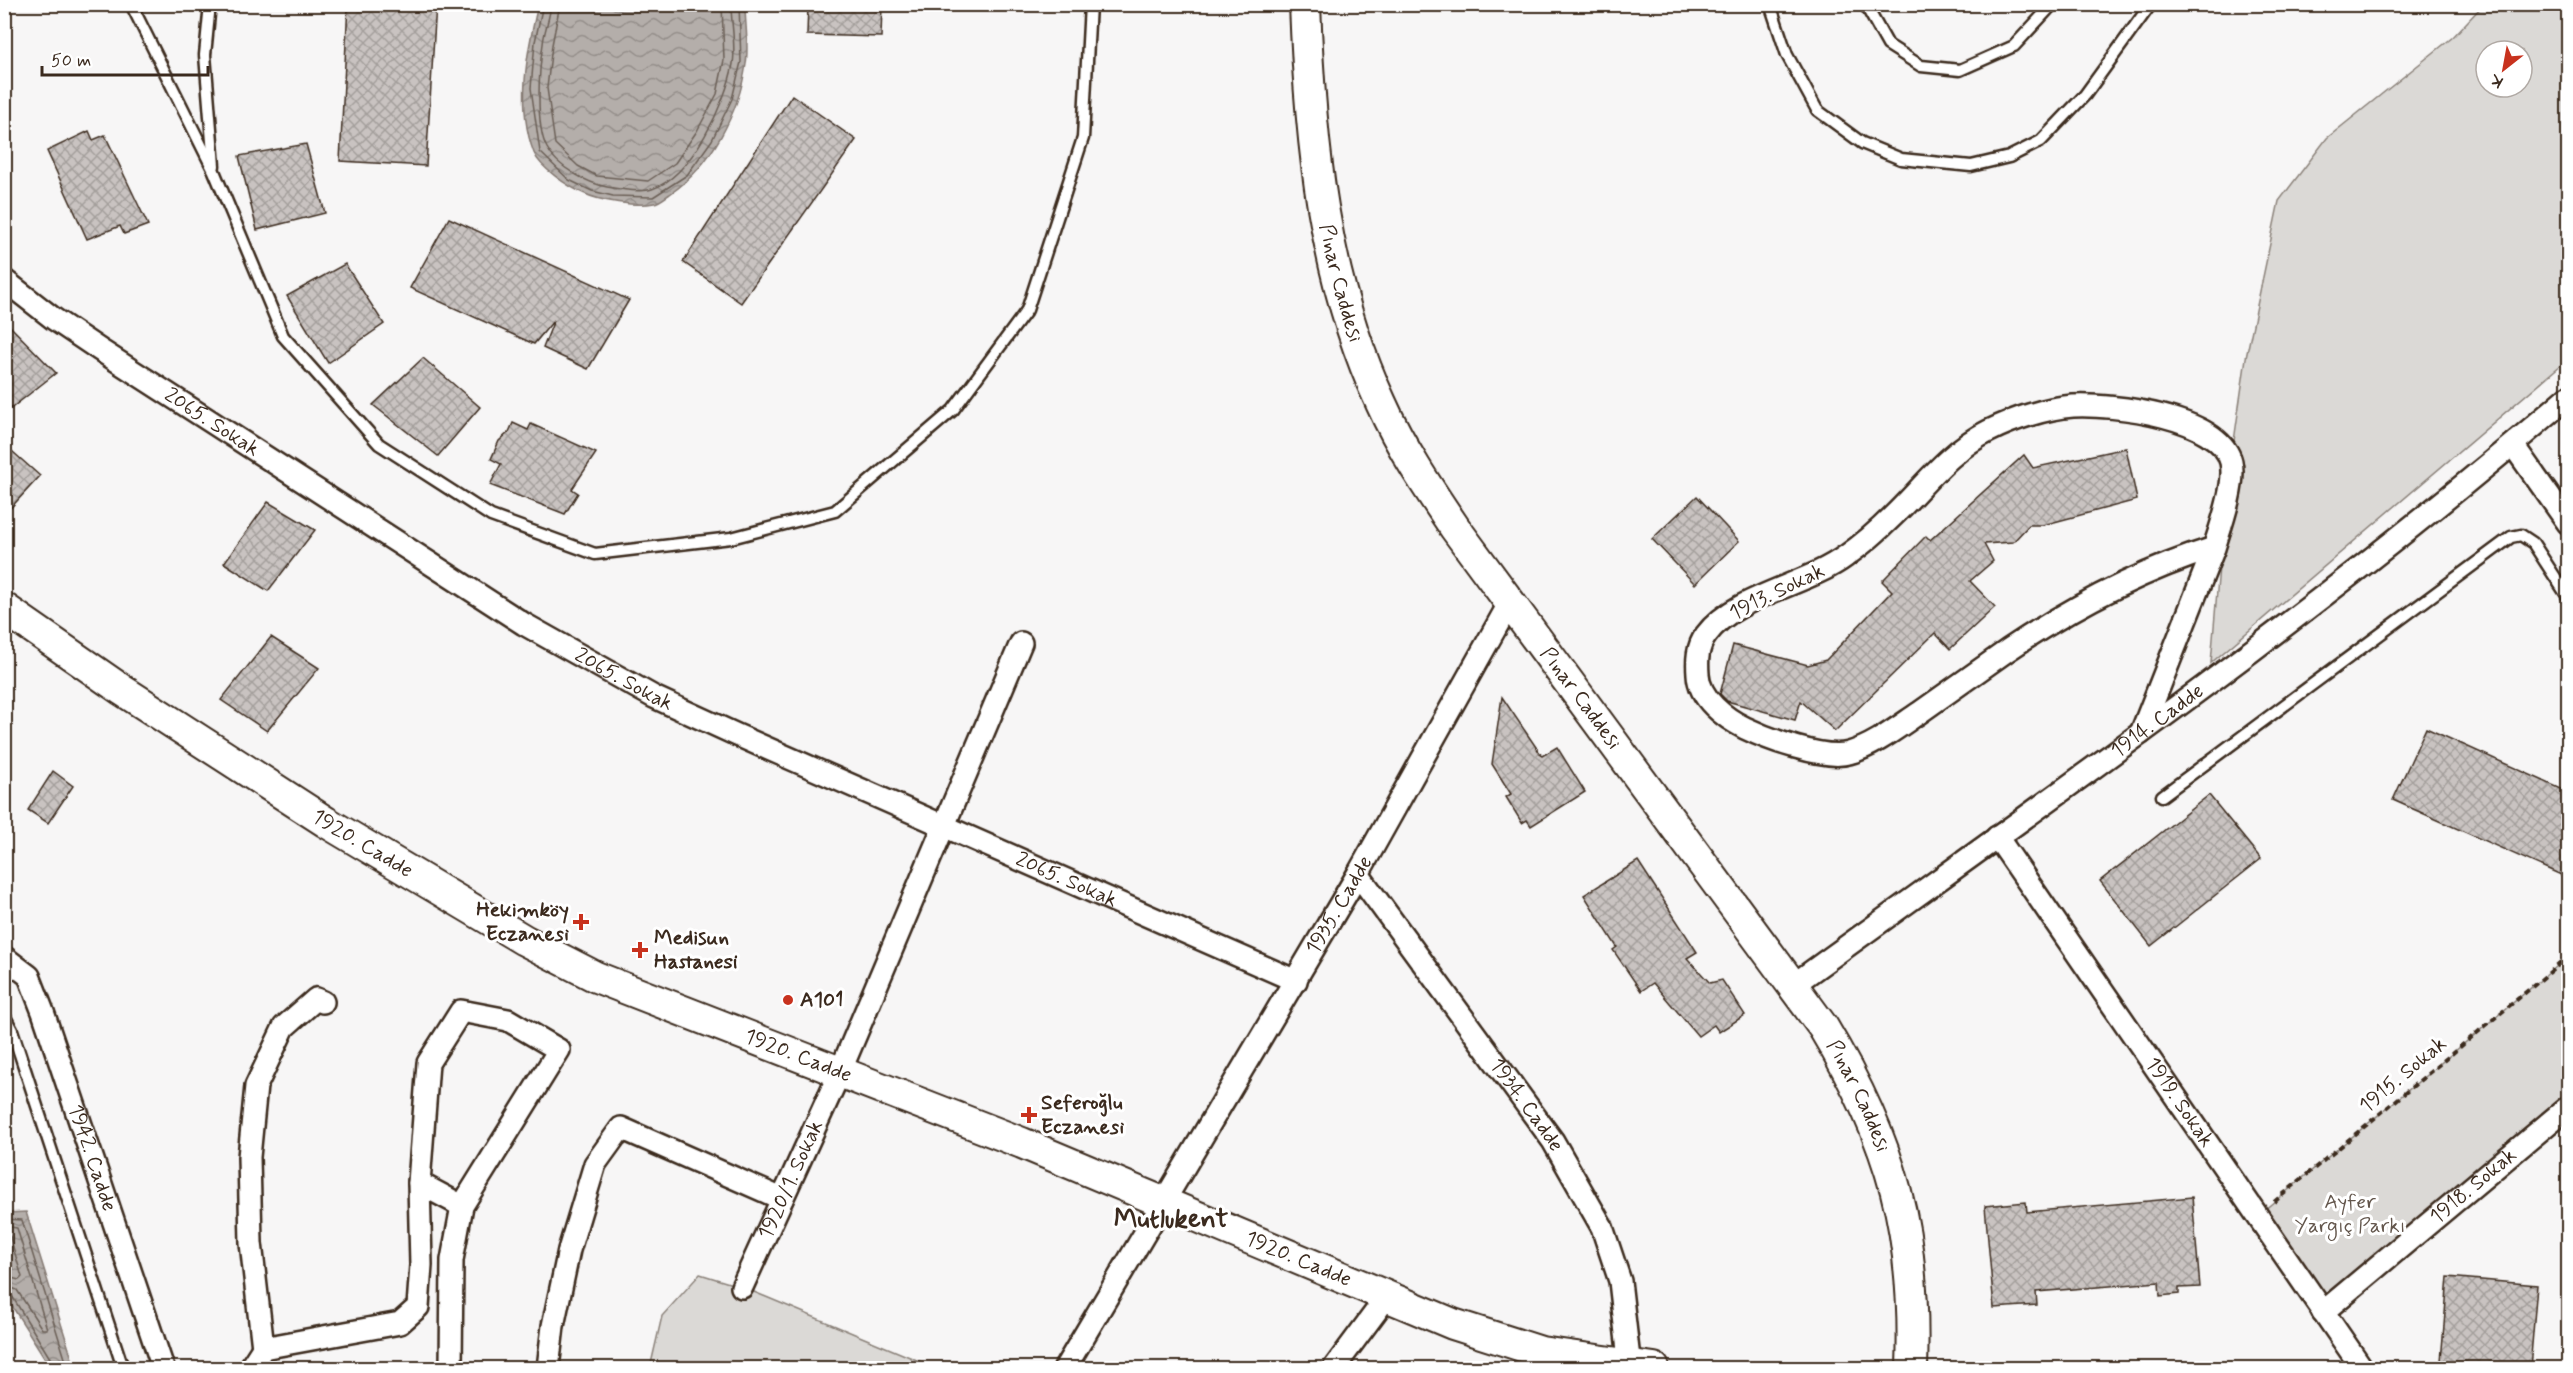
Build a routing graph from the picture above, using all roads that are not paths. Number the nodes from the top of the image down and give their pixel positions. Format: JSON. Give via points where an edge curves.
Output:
{"nodes":[{"id":1,"x":131,"y":4,"type":"edge"},
{"id":2,"x":210,"y":4,"type":"edge"},
{"id":3,"x":1090,"y":4,"type":"edge"},
{"id":4,"x":1305,"y":4,"type":"edge"},
{"id":5,"x":1770,"y":4,"type":"edge"},
{"id":6,"x":1865,"y":4,"type":"edge"},
{"id":7,"x":2053,"y":4,"type":"edge"},
{"id":8,"x":2151,"y":4,"type":"edge"},
{"id":9,"x":214,"y":171,"type":"junction"},
{"id":10,"x":4,"y":280,"type":"edge"},
{"id":11,"x":2568,"y":397,"type":"edge"},
{"id":12,"x":2513,"y":445,"type":"junction"},
{"id":13,"x":2568,"y":523,"type":"edge"},
{"id":14,"x":2214,"y":548,"type":"junction"},
{"id":15,"x":2568,"y":597,"type":"edge"},
{"id":16,"x":1509,"y":604,"type":"junction"},
{"id":17,"x":4,"y":608,"type":"edge"},
{"id":18,"x":1021,"y":643,"type":"dead end"},
{"id":19,"x":2141,"y":733,"type":"junction"},
{"id":20,"x":2162,"y":796,"type":"dead end"},
{"id":21,"x":944,"y":826,"type":"junction"},
{"id":22,"x":1997,"y":837,"type":"junction"},
{"id":23,"x":1358,"y":874,"type":"junction"},
{"id":24,"x":4,"y":957,"type":"edge"},
{"id":25,"x":1296,"y":981,"type":"junction"},
{"id":26,"x":1793,"y":985,"type":"junction"},
{"id":27,"x":323,"y":1002,"type":"dead end"},
{"id":28,"x":4,"y":1015,"type":"edge"},
{"id":29,"x":840,"y":1072,"type":"junction"},
{"id":30,"x":2568,"y":1107,"type":"edge"},
{"id":31,"x":420,"y":1183,"type":"junction"},
{"id":32,"x":782,"y":1199,"type":"junction"},
{"id":33,"x":1166,"y":1202,"type":"junction"},
{"id":34,"x":462,"y":1206,"type":"junction"},
{"id":35,"x":742,"y":1287,"type":"dead end"},
{"id":36,"x":1386,"y":1298,"type":"junction"},
{"id":37,"x":2323,"y":1312,"type":"junction"},
{"id":38,"x":263,"y":1347,"type":"junction"},
{"id":39,"x":123,"y":1368,"type":"edge"},
{"id":40,"x":163,"y":1368,"type":"edge"},
{"id":41,"x":250,"y":1368,"type":"edge"},
{"id":42,"x":451,"y":1368,"type":"edge"},
{"id":43,"x":548,"y":1368,"type":"edge"},
{"id":44,"x":1065,"y":1368,"type":"edge"},
{"id":45,"x":1334,"y":1368,"type":"edge"},
{"id":46,"x":1638,"y":1368,"type":"edge"},
{"id":47,"x":1912,"y":1368,"type":"edge"},
{"id":48,"x":2362,"y":1368,"type":"edge"}],
"edges":[{"from":1,"to":9,"type":"lane"},
{"from":2,"to":9,"type":"lane","via":[[205,55]]},
{"from":3,"to":9,"type":"lane","via":[[1083,138],[1027,310],[952,410],[835,511],[731,538],[595,554],[491,516],[379,444],[283,336]]},
{"from":4,"to":16,"type":"main road","name":"Pınar Caddesi","via":[[1319,188],[1344,304],[1381,403],[1405,450]]},
{"from":5,"to":8,"type":"lane","via":[[1787,55],[1817,111],[1862,143],[1901,159],[1971,166],[2009,158],[2041,141],[2085,95]]},
{"from":6,"to":7,"type":"lane","via":[[1888,45],[1921,66],[1960,70],[2014,46]]},
{"from":10,"to":21,"type":"street","name":"2065. Sokak","via":[[100,350],[467,589],[587,661],[654,697]]},
{"from":11,"to":12,"type":"street","name":"1914. Cadde"},
{"from":12,"to":13,"type":"street"},
{"from":12,"to":19,"type":"street","name":"1914. Cadde","via":[[2411,528]]},
{"from":14,"to":14,"type":"street","name":"1913. Sokak","via":[[2227,501],[2231,462],[2220,442],[2202,428],[2176,418],[2108,409],[2074,406],[2037,413],[1987,431],[1959,450],[1894,515],[1842,559],[1719,621],[1704,638],[1698,656],[1698,681],[1710,703],[1730,721],[1796,746],[1846,754],[1900,726],[2091,599],[2161,566]]},
{"from":14,"to":19,"type":"street","name":"1913. Sokak"},
{"from":15,"to":20,"type":"lane","via":[[2533,543],[2521,535],[2511,537]]},
{"from":16,"to":23,"type":"street","name":"1935. Cadde"},
{"from":16,"to":26,"type":"main road","name":"Pınar Caddesi"},
{"from":17,"to":29,"type":"main road","name":"1920. Cadde","via":[[289,799],[524,940],[596,977]]},
{"from":18,"to":21,"type":"street","name":"1920/1. Sokak"},
{"from":19,"to":22,"type":"street","name":"1914. Cadde"},
{"from":21,"to":25,"type":"street","name":"2065. Sokak"},
{"from":21,"to":29,"type":"street","name":"1920/1. Sokak"},
{"from":22,"to":26,"type":"street","name":"1914. Cadde"},
{"from":22,"to":37,"type":"street","name":"1919. Sokak"},
{"from":23,"to":25,"type":"street","name":"1935. Cadde"},
{"from":23,"to":46,"type":"street","name":"1934. Cadde","via":[[1540,1123],[1602,1227],[1620,1281]]},
{"from":24,"to":40,"type":"street","name":"1942. Cadde","via":[[29,976],[43,1012]]},
{"from":25,"to":33,"type":"street","name":"1935. Cadde"},
{"from":26,"to":47,"type":"main road","name":"Pınar Caddesi","via":[[1851,1073],[1892,1169],[1910,1262],[1914,1314]]},
{"from":27,"to":38,"type":"street","via":[[316,999],[284,1027],[256,1086],[249,1157],[251,1243]]},
{"from":28,"to":39,"type":"lane"},
{"from":29,"to":32,"type":"street","name":"1920/1. Sokak"},
{"from":29,"to":33,"type":"main road","name":"1920. Cadde"},
{"from":30,"to":37,"type":"street","name":"1918. Sokak"},
{"from":31,"to":34,"type":"street"},
{"from":31,"to":34,"type":"street","via":[[428,1063],[461,1011],[508,1020],[559,1050]]},
{"from":31,"to":38,"type":"street","via":[[418,1307],[400,1323]]},
{"from":32,"to":35,"type":"street","name":"1920/1. Sokak"},
{"from":32,"to":43,"type":"street","via":[[621,1128],[595,1164],[569,1250]]},
{"from":33,"to":36,"type":"main road","name":"1920. Cadde"},
{"from":33,"to":44,"type":"street","name":"1935. Cadde"},
{"from":34,"to":42,"type":"street","via":[[452,1260]]},
{"from":36,"to":45,"type":"street"},
{"from":36,"to":46,"type":"main road","name":"1920. Cadde","via":[[1500,1341]]},
{"from":37,"to":48,"type":"street","name":"1919. Sokak"},
{"from":38,"to":41,"type":"street"}]}
